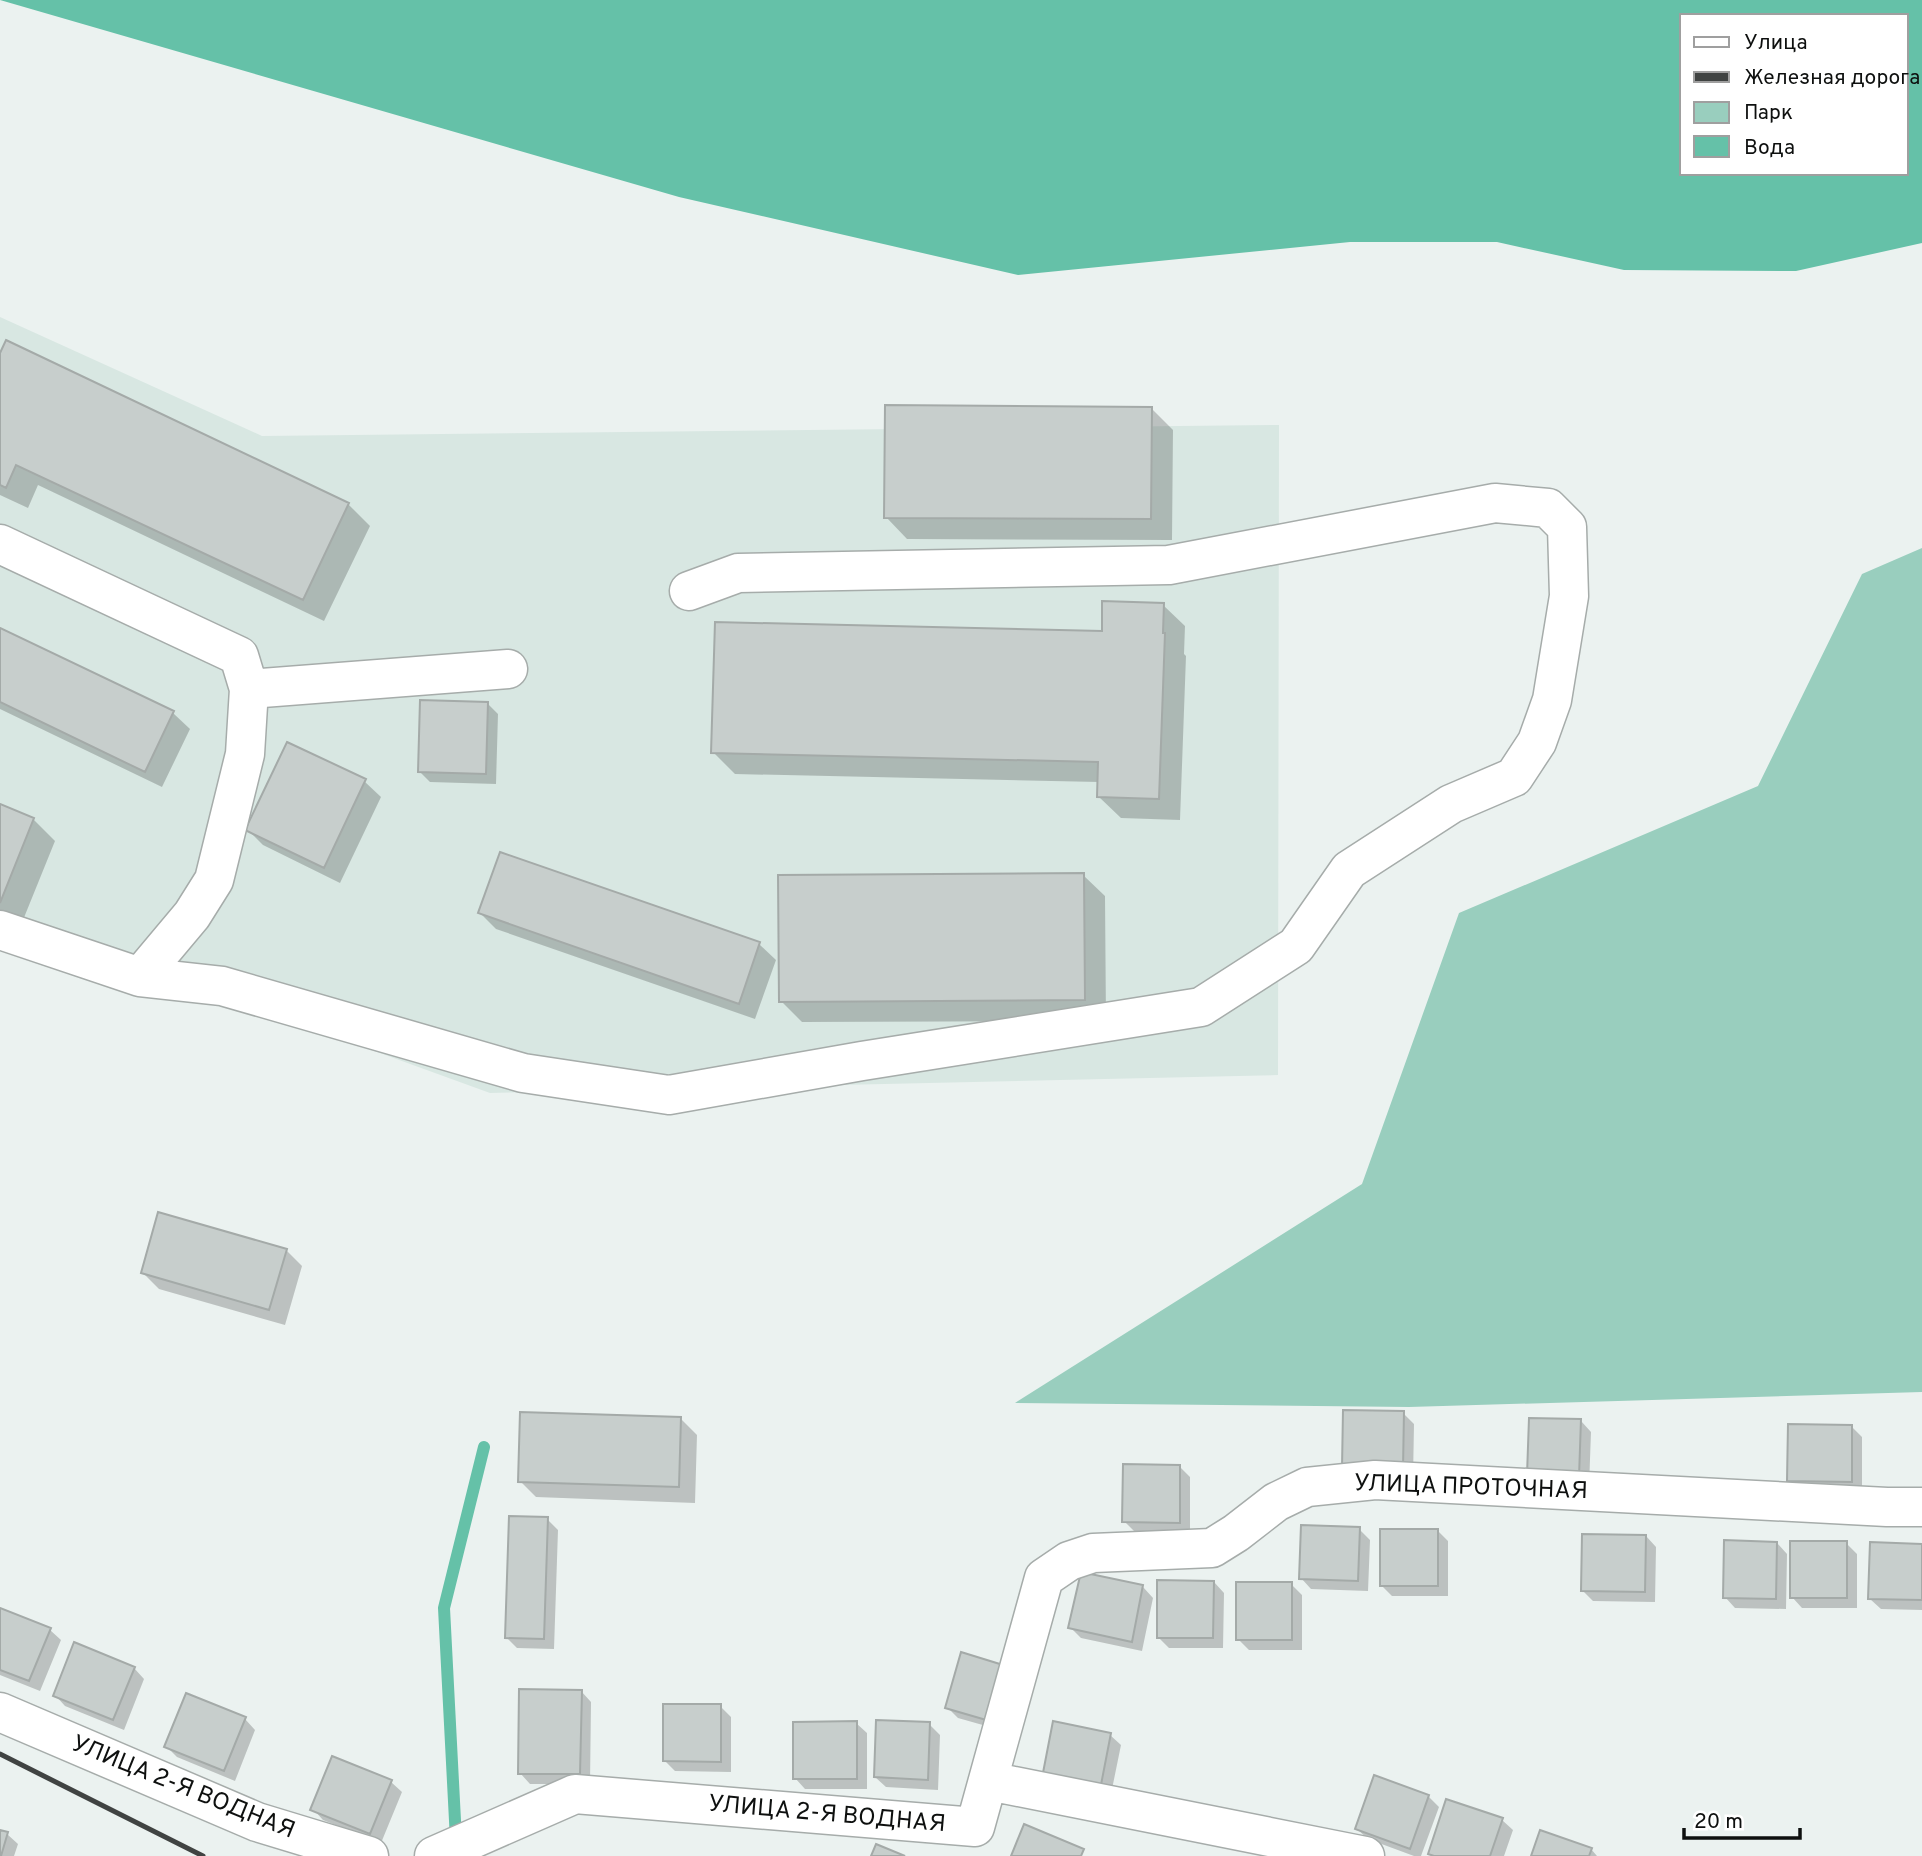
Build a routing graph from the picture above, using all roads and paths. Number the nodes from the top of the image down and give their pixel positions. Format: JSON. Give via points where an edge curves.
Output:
{"nodes":[{"id":1,"x":0,"y":544,"type":"edge"},
{"id":2,"x":689,"y":591,"type":"dead end"},
{"id":3,"x":508,"y":668,"type":"dead end"},
{"id":4,"x":248,"y":689,"type":"junction"},
{"id":5,"x":0,"y":930,"type":"edge"},
{"id":6,"x":140,"y":976,"type":"junction"},
{"id":7,"x":1922,"y":1507,"type":"edge"},
{"id":8,"x":1044,"y":1578,"type":"joint"},
{"id":9,"x":0,"y":1712,"type":"edge"},
{"id":10,"x":989,"y":1781,"type":"junction"},
{"id":11,"x":971,"y":1842,"type":"edge"},
{"id":12,"x":369,"y":1856,"type":"edge"},
{"id":13,"x":434,"y":1856,"type":"edge"},
{"id":14,"x":1365,"y":1856,"type":"edge"}],
"edges":[{"from":1,"to":4,"type":"street","via":[[239,656]]},
{"from":2,"to":6,"type":"street","via":[[738,573],[1169,565],[1495,503],[1548,508],[1567,527],[1569,596],[1552,699],[1537,742],[1514,777],[1451,804],[1349,870],[1296,946],[1200,1007],[669,1095],[523,1073],[222,986]]},
{"from":3,"to":4,"type":"street"},
{"from":4,"to":6,"type":"street","via":[[245,754],[214,880],[192,915]]},
{"from":5,"to":6,"type":"street"},
{"from":7,"to":8,"type":"street","name":"УЛИЦА ПРОТОЧНАЯ","via":[[1375,1480],[1307,1487],[1276,1502],[1212,1548],[1093,1553],[1069,1561]]},
{"from":8,"to":10,"type":"street","name":"УЛИЦА 2-Я ВОДНАЯ"},
{"from":9,"to":12,"type":"street","name":"УЛИЦА 2-Я ВОДНАЯ","via":[[257,1822]]},
{"from":10,"to":11,"type":"street","name":"УЛИЦА 2-Я ВОДНАЯ"},
{"from":10,"to":14,"type":"street"},
{"from":11,"to":13,"type":"street","name":"УЛИЦА 2-Я ВОДНАЯ","via":[[575,1794]]}]}
